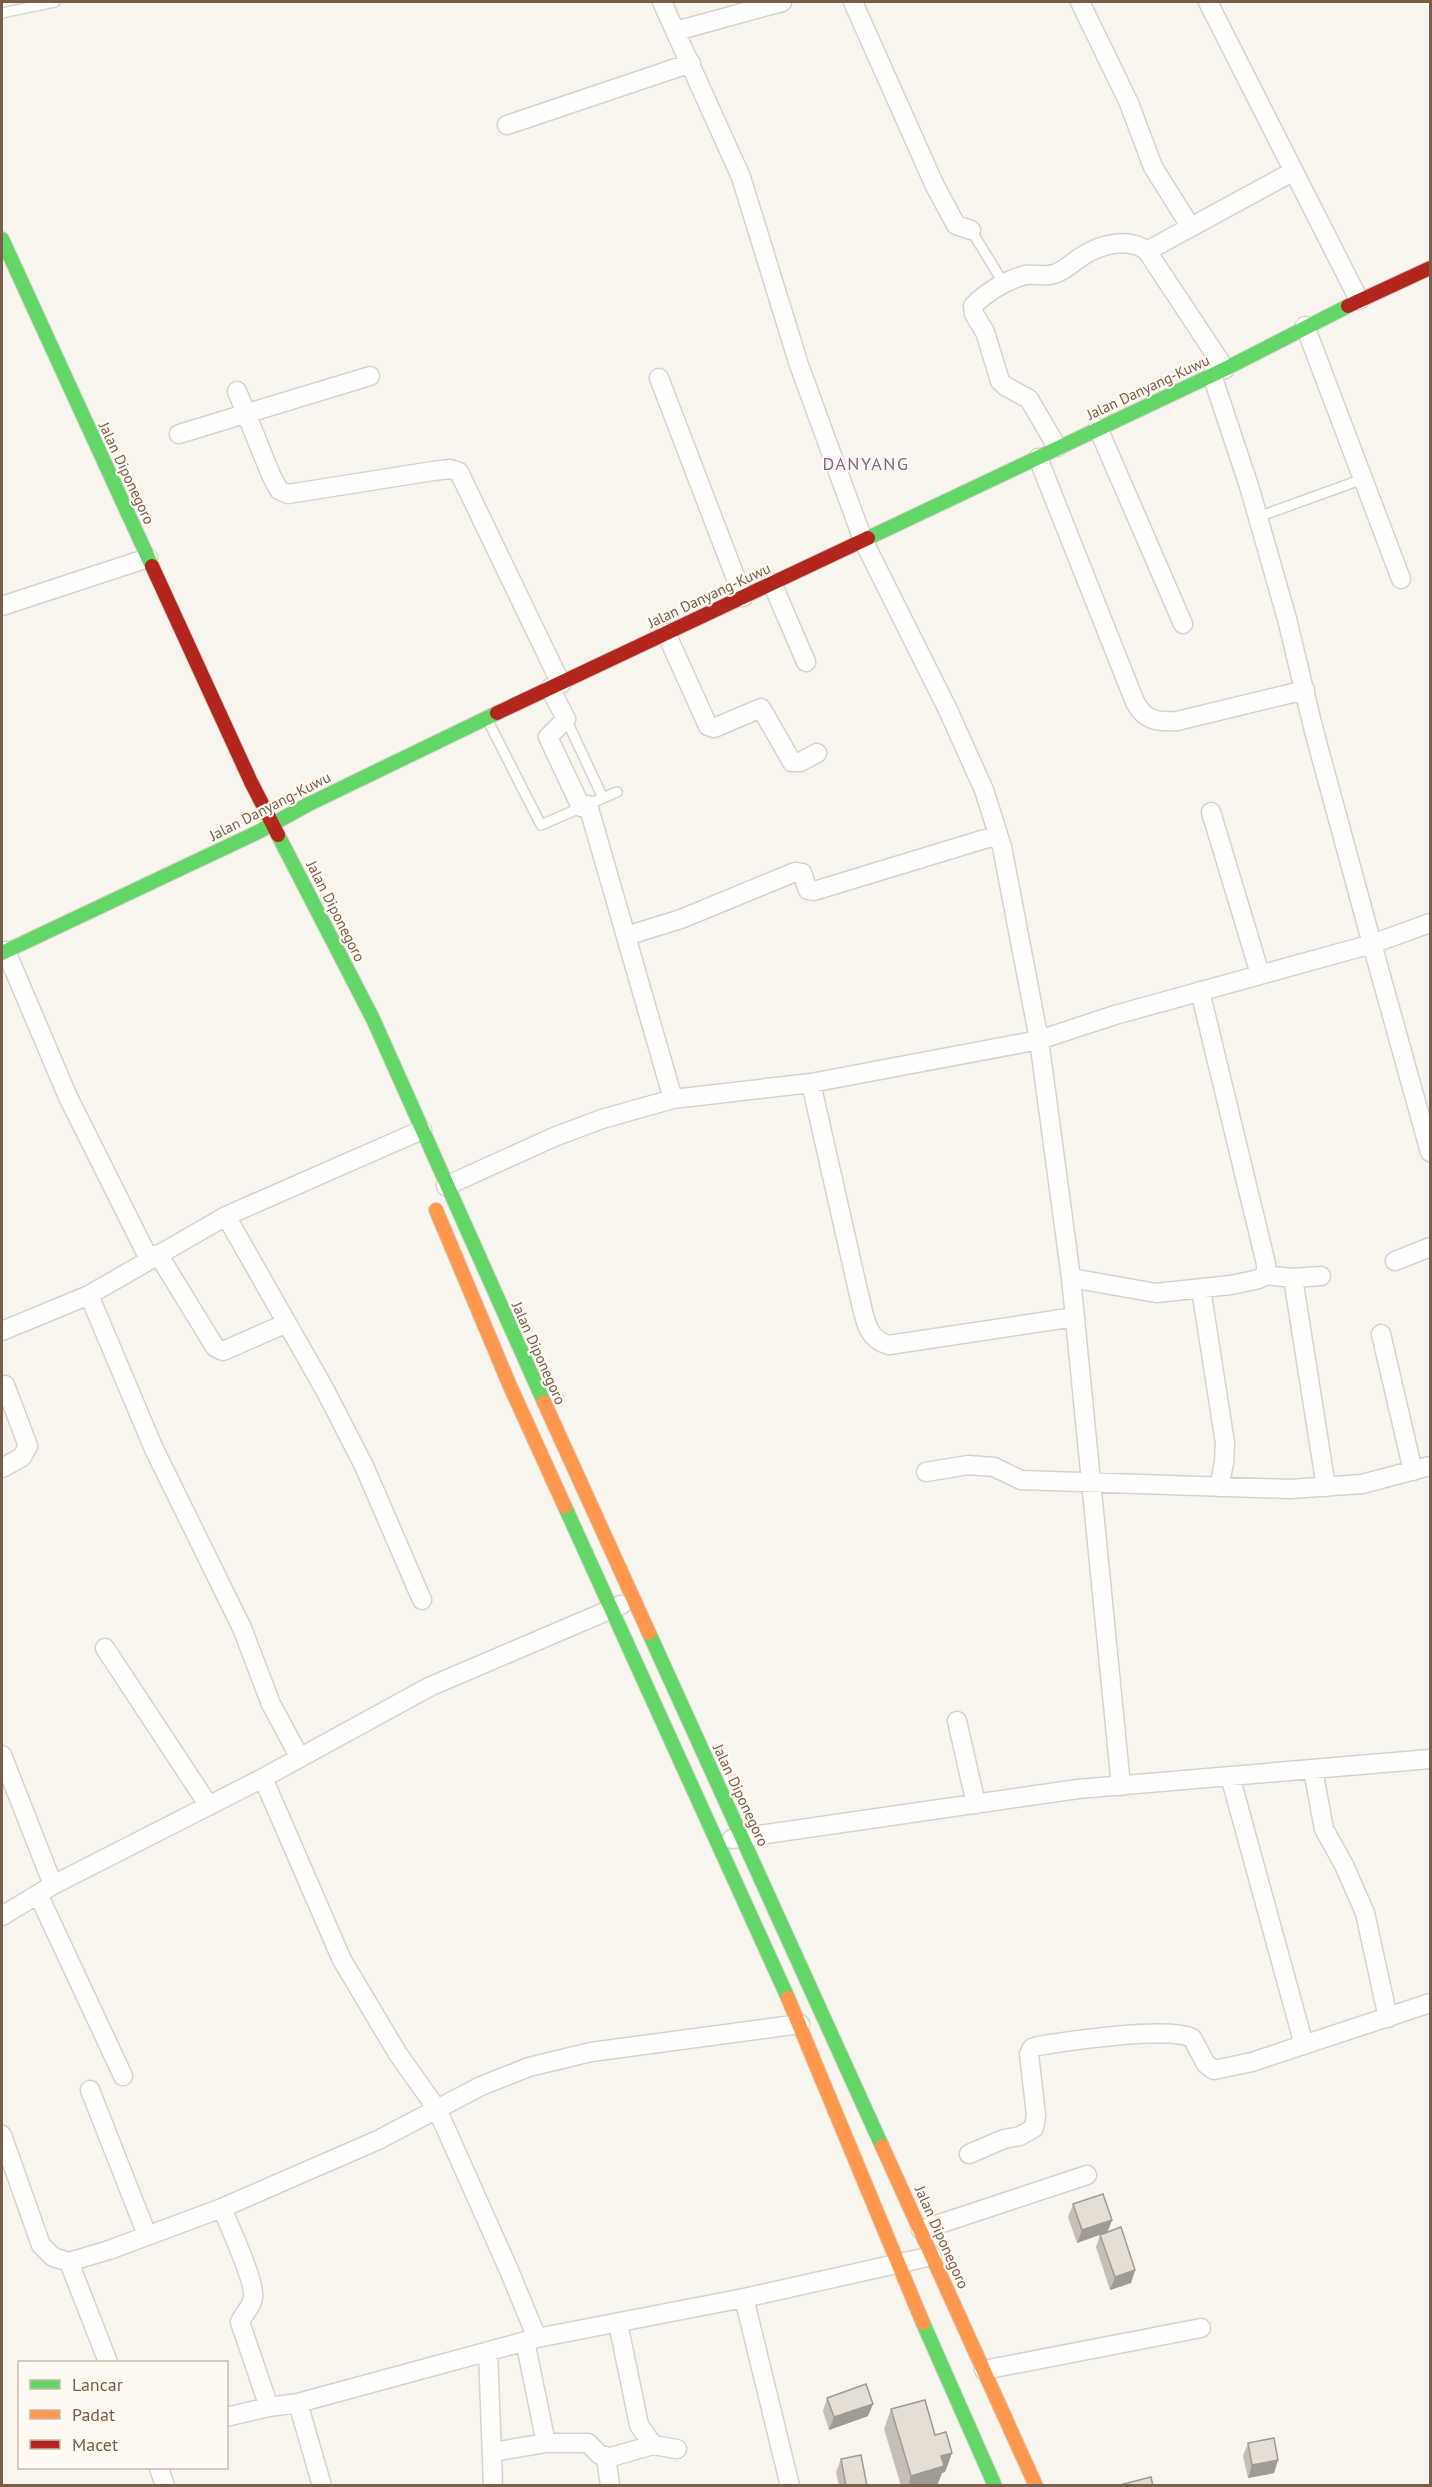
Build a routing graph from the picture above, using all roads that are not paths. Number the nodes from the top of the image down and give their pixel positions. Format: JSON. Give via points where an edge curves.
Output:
{"nodes":[{"id":1,"x":55,"y":2,"type":"edge"},
{"id":2,"x":662,"y":2,"type":"edge"},
{"id":3,"x":782,"y":2,"type":"edge"},
{"id":4,"x":853,"y":2,"type":"edge"},
{"id":5,"x":1080,"y":2,"type":"edge"},
{"id":6,"x":1208,"y":2,"type":"edge"},
{"id":7,"x":2,"y":13,"type":"edge"},
{"id":8,"x":676,"y":31,"type":"junction"},
{"id":9,"x":691,"y":63,"type":"junction"},
{"id":10,"x":507,"y":125,"type":"dead end"},
{"id":11,"x":1294,"y":171,"type":"junction"},
{"id":12,"x":1190,"y":226,"type":"junction"},
{"id":13,"x":971,"y":230,"type":"joint"},
{"id":14,"x":2,"y":239,"type":"edge"},
{"id":15,"x":1147,"y":251,"type":"junction"},
{"id":16,"x":1431,"y":268,"type":"edge"},
{"id":17,"x":1004,"y":284,"type":"junction"},
{"id":18,"x":1359,"y":300,"type":"junction"},
{"id":19,"x":1305,"y":326,"type":"junction"},
{"id":20,"x":1219,"y":372,"type":"junction"},
{"id":21,"x":370,"y":376,"type":"dead end"},
{"id":22,"x":659,"y":378,"type":"dead end"},
{"id":23,"x":237,"y":391,"type":"dead end"},
{"id":24,"x":246,"y":414,"type":"junction"},
{"id":25,"x":1098,"y":428,"type":"junction"},
{"id":26,"x":179,"y":434,"type":"dead end"},
{"id":27,"x":1057,"y":447,"type":"junction"},
{"id":28,"x":1038,"y":458,"type":"junction"},
{"id":29,"x":1363,"y":479,"type":"junction"},
{"id":30,"x":1258,"y":517,"type":"junction"},
{"id":31,"x":863,"y":540,"type":"junction"},
{"id":32,"x":136,"y":562,"type":"junction"},
{"id":33,"x":1401,"y":579,"type":"dead end"},
{"id":34,"x":772,"y":583,"type":"junction"},
{"id":35,"x":743,"y":597,"type":"junction"},
{"id":36,"x":2,"y":606,"type":"edge"},
{"id":37,"x":1183,"y":624,"type":"dead end"},
{"id":38,"x":666,"y":633,"type":"junction"},
{"id":39,"x":806,"y":662,"type":"dead end"},
{"id":40,"x":556,"y":686,"type":"junction"},
{"id":41,"x":1305,"y":690,"type":"junction"},
{"id":42,"x":487,"y":719,"type":"junction"},
{"id":43,"x":817,"y":753,"type":"dead end"},
{"id":44,"x":617,"y":792,"type":"dead end"},
{"id":45,"x":590,"y":803,"type":"junction"},
{"id":46,"x":1211,"y":812,"type":"dead end"},
{"id":47,"x":272,"y":823,"type":"junction"},
{"id":48,"x":998,"y":835,"type":"junction"},
{"id":49,"x":1431,"y":923,"type":"edge"},
{"id":50,"x":308,"y":924,"type":"dead end"},
{"id":51,"x":626,"y":936,"type":"junction"},
{"id":52,"x":1372,"y":944,"type":"junction"},
{"id":53,"x":4,"y":952,"type":"edge"},
{"id":54,"x":324,"y":956,"type":"dead end"},
{"id":55,"x":1260,"y":974,"type":"junction"},
{"id":56,"x":1200,"y":992,"type":"junction"},
{"id":57,"x":1039,"y":1040,"type":"junction"},
{"id":58,"x":811,"y":1083,"type":"junction"},
{"id":59,"x":673,"y":1099,"type":"junction"},
{"id":60,"x":409,"y":1135,"type":"junction"},
{"id":61,"x":1431,"y":1152,"type":"edge"},
{"id":62,"x":447,"y":1186,"type":"junction"},
{"id":63,"x":432,"y":1202,"type":"dead end"},
{"id":64,"x":226,"y":1216,"type":"junction"},
{"id":65,"x":1431,"y":1247,"type":"edge"},
{"id":66,"x":153,"y":1257,"type":"junction"},
{"id":67,"x":1395,"y":1261,"type":"dead end"},
{"id":68,"x":1266,"y":1275,"type":"junction"},
{"id":69,"x":1321,"y":1276,"type":"dead end"},
{"id":70,"x":1071,"y":1278,"type":"junction"},
{"id":71,"x":1293,"y":1278,"type":"junction"},
{"id":72,"x":1201,"y":1289,"type":"junction"},
{"id":73,"x":89,"y":1295,"type":"junction"},
{"id":74,"x":1075,"y":1317,"type":"junction"},
{"id":75,"x":287,"y":1323,"type":"junction"},
{"id":76,"x":2,"y":1331,"type":"edge"},
{"id":77,"x":1381,"y":1334,"type":"dead end"},
{"id":78,"x":5,"y":1385,"type":"dead end"},
{"id":79,"x":2,"y":1468,"type":"edge"},
{"id":80,"x":1422,"y":1469,"type":"edge"},
{"id":81,"x":926,"y":1472,"type":"dead end"},
{"id":82,"x":1089,"y":1483,"type":"junction"},
{"id":83,"x":1219,"y":1487,"type":"junction"},
{"id":84,"x":1326,"y":1487,"type":"junction"},
{"id":85,"x":633,"y":1599,"type":"junction"},
{"id":86,"x":422,"y":1600,"type":"dead end"},
{"id":87,"x":610,"y":1609,"type":"junction"},
{"id":88,"x":105,"y":1648,"type":"dead end"},
{"id":89,"x":957,"y":1721,"type":"dead end"},
{"id":90,"x":2,"y":1755,"type":"edge"},
{"id":91,"x":300,"y":1758,"type":"junction"},
{"id":92,"x":1430,"y":1759,"type":"edge"},
{"id":93,"x":1313,"y":1770,"type":"junction"},
{"id":94,"x":1230,"y":1776,"type":"junction"},
{"id":95,"x":263,"y":1778,"type":"junction"},
{"id":96,"x":1120,"y":1786,"type":"junction"},
{"id":97,"x":976,"y":1804,"type":"junction"},
{"id":98,"x":209,"y":1806,"type":"junction"},
{"id":99,"x":743,"y":1837,"type":"junction"},
{"id":100,"x":716,"y":1841,"type":"junction"},
{"id":101,"x":46,"y":1889,"type":"junction"},
{"id":102,"x":2,"y":1916,"type":"edge"},
{"id":103,"x":1431,"y":2003,"type":"edge"},
{"id":104,"x":1388,"y":2018,"type":"junction"},
{"id":105,"x":800,"y":2024,"type":"junction"},
{"id":106,"x":1304,"y":2045,"type":"junction"},
{"id":107,"x":123,"y":2076,"type":"dead end"},
{"id":108,"x":90,"y":2090,"type":"dead end"},
{"id":109,"x":437,"y":2109,"type":"junction"},
{"id":110,"x":2,"y":2135,"type":"edge"},
{"id":111,"x":969,"y":2154,"type":"dead end"},
{"id":112,"x":1087,"y":2175,"type":"dead end"},
{"id":113,"x":222,"y":2208,"type":"junction"},
{"id":114,"x":921,"y":2230,"type":"junction"},
{"id":115,"x":147,"y":2235,"type":"junction"},
{"id":116,"x":933,"y":2256,"type":"junction"},
{"id":117,"x":69,"y":2262,"type":"junction"},
{"id":118,"x":897,"y":2264,"type":"junction"},
{"id":119,"x":744,"y":2298,"type":"junction"},
{"id":120,"x":618,"y":2323,"type":"junction"},
{"id":121,"x":1201,"y":2328,"type":"dead end"},
{"id":122,"x":531,"y":2340,"type":"junction"},
{"id":123,"x":488,"y":2352,"type":"junction"},
{"id":124,"x":108,"y":2361,"type":"edge"},
{"id":125,"x":984,"y":2370,"type":"junction"},
{"id":126,"x":298,"y":2403,"type":"junction"},
{"id":127,"x":269,"y":2407,"type":"junction"},
{"id":128,"x":228,"y":2417,"type":"edge"},
{"id":129,"x":546,"y":2443,"type":"junction"},
{"id":130,"x":653,"y":2445,"type":"junction"},
{"id":131,"x":677,"y":2449,"type":"dead end"},
{"id":132,"x":493,"y":2452,"type":"junction"},
{"id":133,"x":606,"y":2456,"type":"junction"},
{"id":134,"x":159,"y":2469,"type":"edge"},
{"id":135,"x":165,"y":2486,"type":"edge"},
{"id":136,"x":322,"y":2486,"type":"edge"},
{"id":137,"x":494,"y":2486,"type":"edge"},
{"id":138,"x":610,"y":2486,"type":"edge"},
{"id":139,"x":790,"y":2486,"type":"edge"},
{"id":140,"x":995,"y":2486,"type":"edge"},
{"id":141,"x":1036,"y":2486,"type":"edge"}],
"edges":[{"from":1,"to":7,"type":"lane"},
{"from":2,"to":8,"type":"street"},
{"from":3,"to":8,"type":"street"},
{"from":4,"to":13,"type":"street","via":[[935,186],[956,225]]},
{"from":5,"to":12,"type":"street","via":[[1129,103],[1153,167]]},
{"from":6,"to":11,"type":"street"},
{"from":8,"to":9,"type":"street"},
{"from":9,"to":10,"type":"street"},
{"from":9,"to":31,"type":"street","via":[[741,177],[799,365]]},
{"from":11,"to":12,"type":"street"},
{"from":11,"to":18,"type":"street"},
{"from":12,"to":15,"type":"street"},
{"from":13,"to":17,"type":"lane"},
{"from":14,"to":32,"type":"main road","name":"Jalan Diponegoro"},
{"from":15,"to":17,"type":"street","via":[[1134,244],[1114,243],[1084,255],[1053,275],[1026,276]]},
{"from":15,"to":20,"type":"street"},
{"from":16,"to":18,"type":"main road","name":"Jalan Danyang-Kuwu"},
{"from":17,"to":27,"type":"street","via":[[973,306],[974,314],[985,332],[1000,381],[1029,399]]},
{"from":18,"to":19,"type":"main road","name":"Jalan Danyang-Kuwu"},
{"from":19,"to":20,"type":"main road","name":"Jalan Danyang-Kuwu"},
{"from":19,"to":29,"type":"street"},
{"from":20,"to":25,"type":"main road","name":"Jalan Danyang-Kuwu"},
{"from":20,"to":30,"type":"street"},
{"from":21,"to":24,"type":"street"},
{"from":22,"to":35,"type":"street"},
{"from":23,"to":24,"type":"street"},
{"from":24,"to":26,"type":"street"},
{"from":24,"to":40,"type":"street","via":[[271,475],[279,490],[288,494],[441,470],[459,472]]},
{"from":25,"to":27,"type":"main road","name":"Jalan Danyang-Kuwu"},
{"from":25,"to":37,"type":"street"},
{"from":27,"to":28,"type":"main road","name":"Jalan Danyang-Kuwu"},
{"from":28,"to":31,"type":"main road","name":"Jalan Danyang-Kuwu"},
{"from":28,"to":41,"type":"street","via":[[1135,702],[1145,717],[1177,721]]},
{"from":29,"to":30,"type":"lane"},
{"from":29,"to":33,"type":"street"},
{"from":30,"to":41,"type":"street"},
{"from":31,"to":34,"type":"main road","name":"Jalan Danyang-Kuwu"},
{"from":31,"to":48,"type":"street","via":[[948,710],[984,790]]},
{"from":32,"to":36,"type":"street"},
{"from":32,"to":47,"type":"main road","name":"Jalan Diponegoro"},
{"from":34,"to":35,"type":"main road","name":"Jalan Danyang-Kuwu"},
{"from":34,"to":39,"type":"street"},
{"from":35,"to":38,"type":"main road","name":"Jalan Danyang-Kuwu"},
{"from":38,"to":40,"type":"main road","name":"Jalan Danyang-Kuwu"},
{"from":38,"to":43,"type":"street","via":[[708,726],[714,728],[761,708],[792,762]]},
{"from":40,"to":42,"type":"main road","name":"Jalan Danyang-Kuwu"},
{"from":40,"to":45,"type":"street","via":[[566,719],[548,737]]},
{"from":41,"to":52,"type":"street"},
{"from":42,"to":45,"type":"lane","via":[[541,825]]},
{"from":42,"to":47,"type":"main road","name":"Jalan Danyang-Kuwu"},
{"from":44,"to":45,"type":"lane"},
{"from":45,"to":51,"type":"street"},
{"from":46,"to":55,"type":"street"},
{"from":47,"to":53,"type":"main road","name":"Jalan Danyang-Kuwu"},
{"from":47,"to":60,"type":"main road","name":"Jalan Diponegoro","via":[[373,1020]]},
{"from":48,"to":51,"type":"street","via":[[814,891],[808,890],[802,873],[795,872],[681,919]]},
{"from":48,"to":57,"type":"street"},
{"from":49,"to":52,"type":"street"},
{"from":50,"to":54,"type":"main road","name":"Jalan Diponegoro"},
{"from":51,"to":59,"type":"street"},
{"from":52,"to":55,"type":"street"},
{"from":52,"to":61,"type":"street"},
{"from":53,"to":66,"type":"street","via":[[68,1097]]},
{"from":55,"to":56,"type":"street"},
{"from":56,"to":57,"type":"street"},
{"from":56,"to":68,"type":"street"},
{"from":57,"to":58,"type":"street"},
{"from":57,"to":70,"type":"street"},
{"from":58,"to":59,"type":"street"},
{"from":58,"to":74,"type":"street","via":[[862,1306],[875,1340],[889,1345]]},
{"from":59,"to":62,"type":"street","via":[[555,1137]]},
{"from":60,"to":62,"type":"main road","name":"Jalan Diponegoro"},
{"from":60,"to":64,"type":"street"},
{"from":62,"to":85,"type":"main road","name":"Jalan Diponegoro"},
{"from":63,"to":87,"type":"main road"},
{"from":64,"to":66,"type":"street"},
{"from":64,"to":75,"type":"street"},
{"from":65,"to":67,"type":"street"},
{"from":66,"to":73,"type":"street"},
{"from":66,"to":75,"type":"street","via":[[215,1347],[223,1351]]},
{"from":68,"to":71,"type":"street"},
{"from":68,"to":72,"type":"street","via":[[1259,1280]]},
{"from":69,"to":71,"type":"street"},
{"from":70,"to":72,"type":"street","via":[[1156,1293]]},
{"from":70,"to":74,"type":"street"},
{"from":71,"to":84,"type":"street"},
{"from":72,"to":83,"type":"street","via":[[1225,1443]]},
{"from":73,"to":76,"type":"street"},
{"from":73,"to":91,"type":"street","via":[[154,1449],[243,1628],[271,1704]]},
{"from":74,"to":82,"type":"street"},
{"from":75,"to":86,"type":"street","via":[[364,1466]]},
{"from":77,"to":80,"type":"street"},
{"from":78,"to":79,"type":"street","via":[[28,1446],[22,1457]]},
{"from":80,"to":84,"type":"street","via":[[1362,1484]]},
{"from":81,"to":82,"type":"street","via":[[968,1465],[993,1467],[1021,1480]]},
{"from":82,"to":83,"type":"street"},
{"from":82,"to":96,"type":"street"},
{"from":83,"to":84,"type":"street"},
{"from":85,"to":87,"type":"street"},
{"from":85,"to":99,"type":"main road","name":"Jalan Diponegoro"},
{"from":87,"to":91,"type":"street","via":[[429,1687]]},
{"from":87,"to":100,"type":"main road"},
{"from":88,"to":98,"type":"street"},
{"from":89,"to":97,"type":"street"},
{"from":90,"to":101,"type":"street"},
{"from":91,"to":95,"type":"street"},
{"from":92,"to":93,"type":"street"},
{"from":93,"to":94,"type":"street"},
{"from":93,"to":104,"type":"street","via":[[1324,1829],[1365,1913]]},
{"from":94,"to":96,"type":"street"},
{"from":94,"to":106,"type":"street"},
{"from":95,"to":98,"type":"street"},
{"from":95,"to":109,"type":"street","via":[[342,1960],[398,2054]]},
{"from":96,"to":97,"type":"street"},
{"from":97,"to":99,"type":"street"},
{"from":98,"to":101,"type":"street"},
{"from":99,"to":100,"type":"street"},
{"from":99,"to":114,"type":"main road","name":"Jalan Diponegoro"},
{"from":100,"to":105,"type":"main road"},
{"from":101,"to":102,"type":"street"},
{"from":101,"to":107,"type":"street"},
{"from":103,"to":104,"type":"street"},
{"from":104,"to":106,"type":"street"},
{"from":105,"to":109,"type":"street","via":[[591,2052],[529,2067]]},
{"from":105,"to":118,"type":"main road"},
{"from":106,"to":111,"type":"street","via":[[1215,2070],[1206,2064],[1188,2036],[1112,2036],[1038,2046],[1029,2054],[1034,2128]]},
{"from":108,"to":115,"type":"street"},
{"from":109,"to":113,"type":"street","via":[[378,2140]]},
{"from":109,"to":122,"type":"street","via":[[508,2268]]},
{"from":110,"to":117,"type":"street","via":[[40,2245],[53,2257]]},
{"from":112,"to":114,"type":"street"},
{"from":113,"to":115,"type":"street"},
{"from":113,"to":127,"type":"street","via":[[254,2295],[240,2322]]},
{"from":114,"to":116,"type":"main road","name":"Jalan Diponegoro"},
{"from":115,"to":117,"type":"street"},
{"from":116,"to":118,"type":"street"},
{"from":116,"to":125,"type":"main road","name":"Jalan Diponegoro"},
{"from":117,"to":124,"type":"street"},
{"from":118,"to":119,"type":"street"},
{"from":118,"to":140,"type":"main road"},
{"from":119,"to":120,"type":"street"},
{"from":119,"to":139,"type":"street"},
{"from":120,"to":122,"type":"street"},
{"from":120,"to":130,"type":"street","via":[[639,2425]]},
{"from":121,"to":125,"type":"street"},
{"from":122,"to":123,"type":"street"},
{"from":122,"to":129,"type":"street"},
{"from":123,"to":126,"type":"street"},
{"from":123,"to":132,"type":"street"},
{"from":125,"to":141,"type":"main road","name":"Jalan Diponegoro"},
{"from":126,"to":127,"type":"street"},
{"from":126,"to":136,"type":"street"},
{"from":127,"to":128,"type":"street"},
{"from":129,"to":132,"type":"street"},
{"from":129,"to":133,"type":"street","via":[[588,2443]]},
{"from":130,"to":131,"type":"street"},
{"from":130,"to":133,"type":"street"},
{"from":132,"to":137,"type":"street"},
{"from":133,"to":138,"type":"street"},
{"from":134,"to":135,"type":"street"}]}
